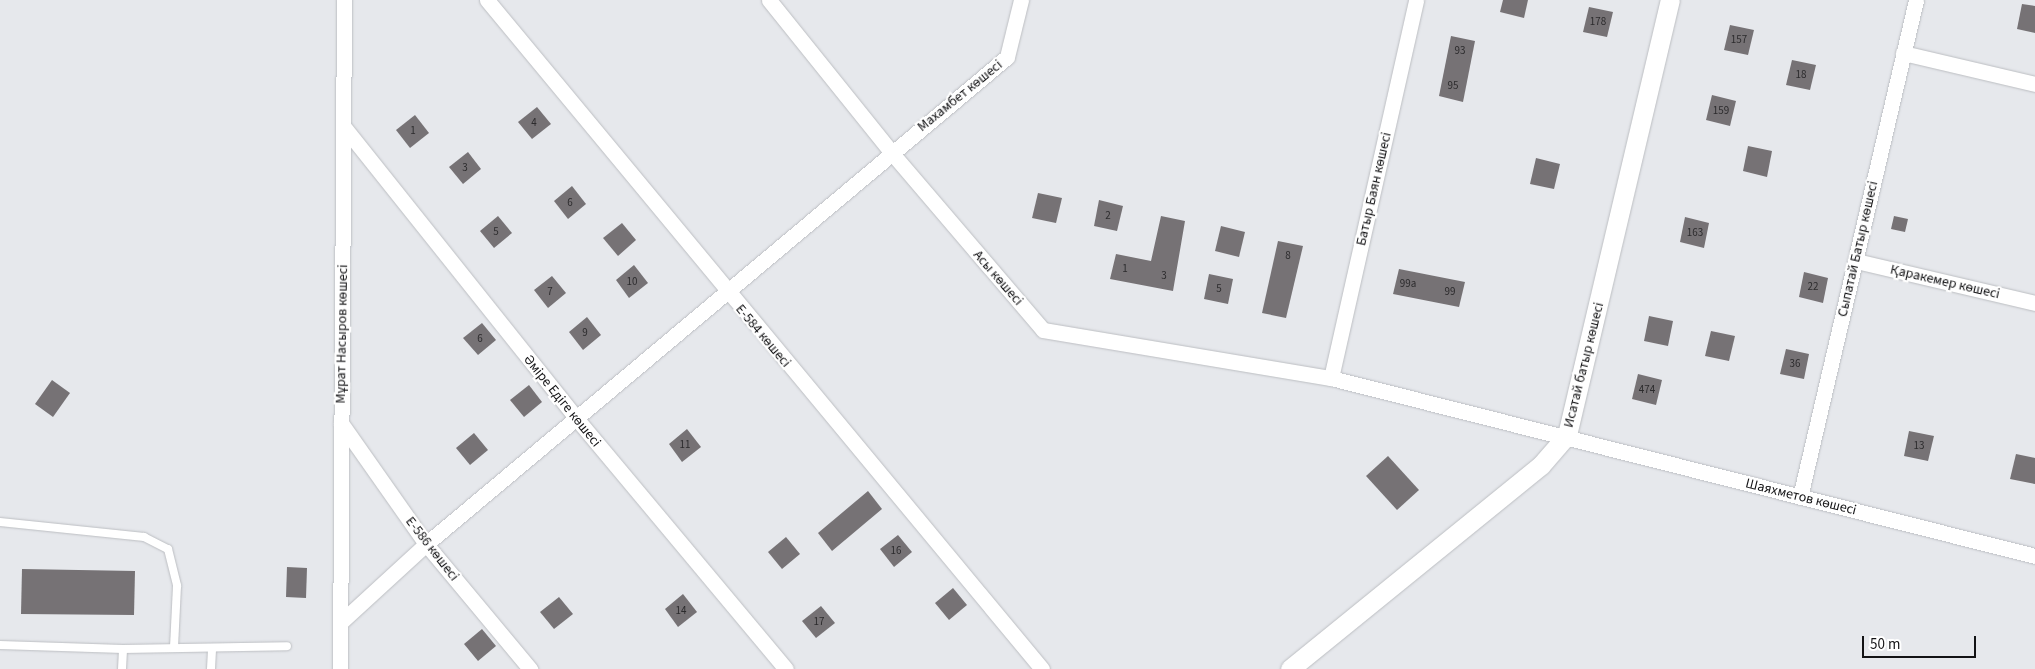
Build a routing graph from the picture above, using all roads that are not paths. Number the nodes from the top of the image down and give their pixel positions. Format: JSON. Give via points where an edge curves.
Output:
{"nodes":[{"id":1,"x":344,"y":0,"type":"edge"},
{"id":2,"x":487,"y":0,"type":"edge"},
{"id":3,"x":769,"y":0,"type":"edge"},
{"id":4,"x":1021,"y":0,"type":"edge"},
{"id":5,"x":1416,"y":0,"type":"edge"},
{"id":6,"x":1670,"y":0,"type":"edge"},
{"id":7,"x":1916,"y":0,"type":"edge"},
{"id":8,"x":1903,"y":53,"type":"junction"},
{"id":9,"x":2035,"y":84,"type":"edge"},
{"id":10,"x":344,"y":128,"type":"junction"},
{"id":11,"x":891,"y":152,"type":"junction"},
{"id":12,"x":1856,"y":261,"type":"junction"},
{"id":13,"x":728,"y":294,"type":"junction"},
{"id":14,"x":2035,"y":303,"type":"edge"},
{"id":15,"x":1331,"y":378,"type":"junction"},
{"id":16,"x":576,"y":418,"type":"junction"},
{"id":17,"x":341,"y":423,"type":"junction"},
{"id":18,"x":1567,"y":435,"type":"junction"},
{"id":19,"x":1800,"y":497,"type":"junction"},
{"id":20,"x":0,"y":522,"type":"edge"},
{"id":21,"x":426,"y":544,"type":"junction"},
{"id":22,"x":2035,"y":556,"type":"edge"},
{"id":23,"x":341,"y":622,"type":"junction"},
{"id":24,"x":0,"y":646,"type":"edge"},
{"id":25,"x":287,"y":646,"type":"dead end"},
{"id":26,"x":174,"y":647,"type":"junction"},
{"id":27,"x":212,"y":648,"type":"junction"},
{"id":28,"x":123,"y":649,"type":"junction"},
{"id":29,"x":122,"y":669,"type":"edge"},
{"id":30,"x":211,"y":669,"type":"edge"},
{"id":31,"x":340,"y":669,"type":"edge"},
{"id":32,"x":530,"y":669,"type":"edge"},
{"id":33,"x":786,"y":669,"type":"edge"},
{"id":34,"x":1042,"y":669,"type":"edge"},
{"id":35,"x":1290,"y":669,"type":"edge"}],
"edges":[{"from":1,"to":10,"type":"street","name":"Мұрат Насыров көшесі"},
{"from":2,"to":13,"type":"street","name":"Е-584 көшесі"},
{"from":3,"to":11,"type":"street","name":"Асы көшесі"},
{"from":4,"to":11,"type":"street","name":"Махамбет көшесі","via":[[1007,58]]},
{"from":5,"to":15,"type":"street","name":"Батыр Баян көшесі"},
{"from":6,"to":18,"type":"street","name":"Исатай батыр көшесі"},
{"from":7,"to":8,"type":"street","name":"Сыпатай Батыр көшесі"},
{"from":8,"to":9,"type":"street"},
{"from":8,"to":12,"type":"street","name":"Сыпатай Батыр көшесі"},
{"from":10,"to":16,"type":"street","name":"Әміре Едіге көшесі"},
{"from":10,"to":17,"type":"street","name":"Мұрат Насыров көшесі"},
{"from":11,"to":13,"type":"street","name":"Махамбет көшесі"},
{"from":11,"to":15,"type":"street","name":"Асы көшесі","via":[[1043,330]]},
{"from":12,"to":14,"type":"street","name":"Қаракемер көшесі"},
{"from":12,"to":19,"type":"street","name":"Сыпатай Батыр көшесі"},
{"from":13,"to":16,"type":"street","name":"Махамбет көшесі"},
{"from":13,"to":34,"type":"street","name":"Е-584 көшесі"},
{"from":15,"to":18,"type":"street","name":"Асы көшесі"},
{"from":16,"to":21,"type":"street","name":"Махамбет көшесі"},
{"from":16,"to":33,"type":"street","name":"Әміре Едіге көшесі"},
{"from":17,"to":21,"type":"street","name":"Е-586 көшесі"},
{"from":17,"to":23,"type":"street","name":"Мұрат Насыров көшесі"},
{"from":18,"to":19,"type":"street","name":"Шаяхметов көшесі"},
{"from":18,"to":35,"type":"street","name":"Исатай батыр көшесі","via":[[1541,465]]},
{"from":19,"to":22,"type":"street","name":"Шаяхметов көшесі"},
{"from":20,"to":26,"type":"lane","via":[[144,537],[168,550],[177,586]]},
{"from":21,"to":23,"type":"street","name":"Махамбет көшесі"},
{"from":21,"to":32,"type":"street","name":"Е-586 көшесі"},
{"from":23,"to":31,"type":"street","name":"Мұрат Насыров көшесі"},
{"from":24,"to":28,"type":"lane"},
{"from":25,"to":27,"type":"lane"},
{"from":26,"to":27,"type":"lane"},
{"from":26,"to":28,"type":"lane"},
{"from":27,"to":30,"type":"lane"},
{"from":28,"to":29,"type":"lane"}]}
